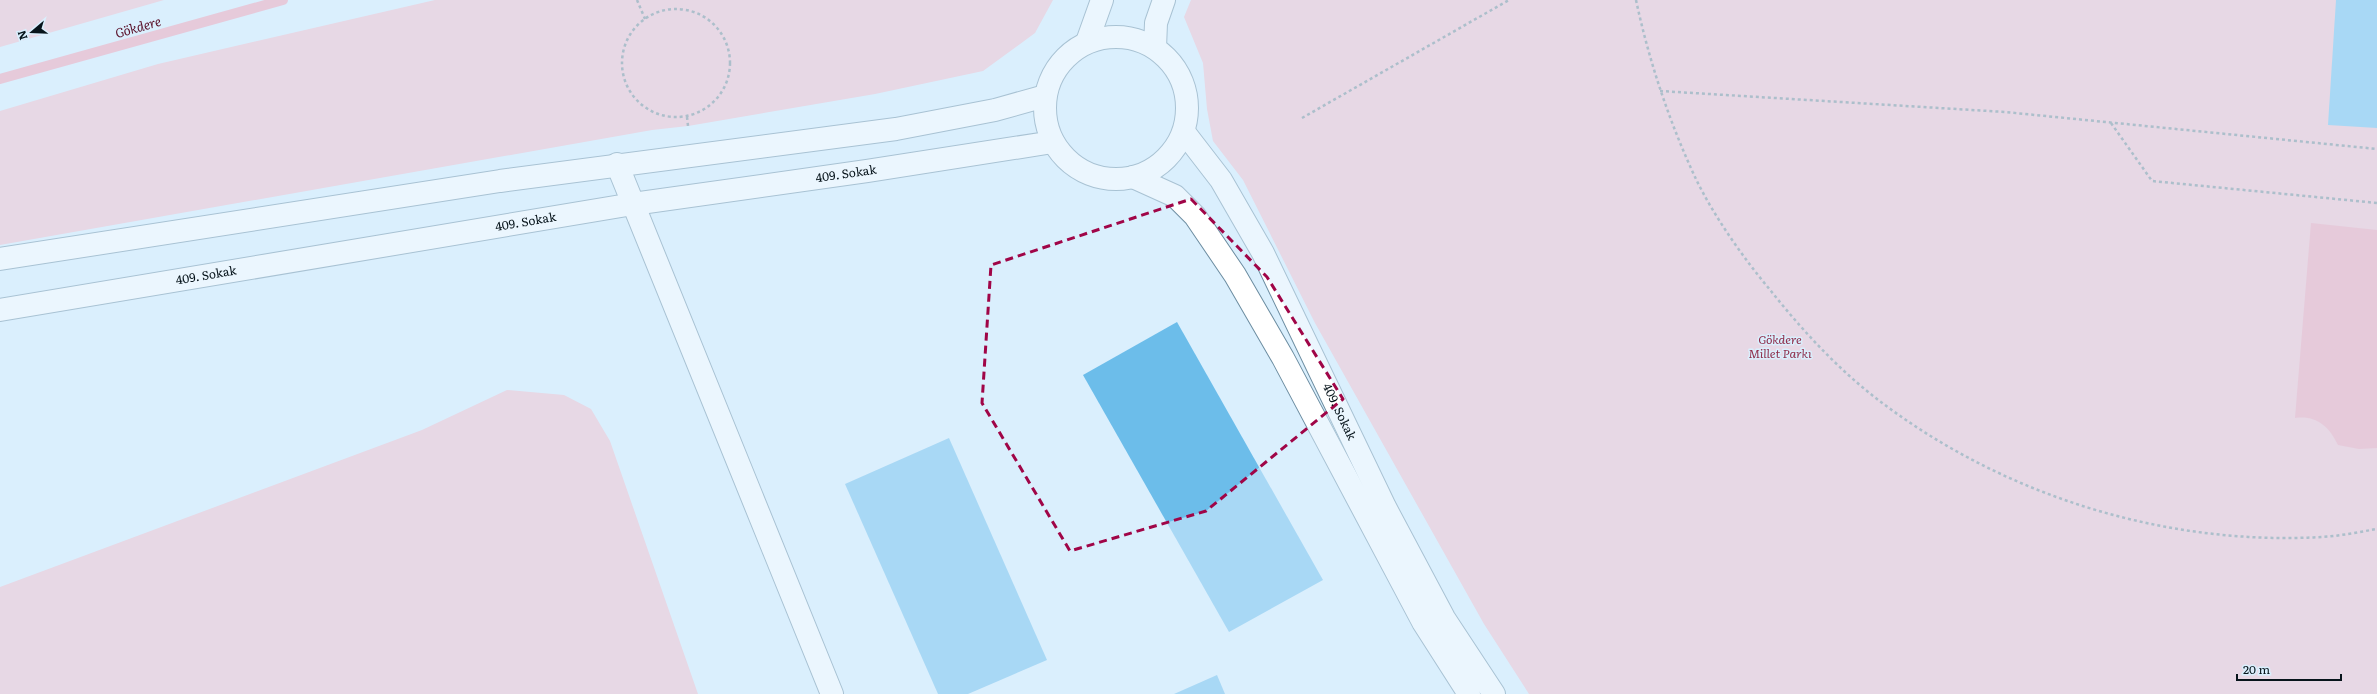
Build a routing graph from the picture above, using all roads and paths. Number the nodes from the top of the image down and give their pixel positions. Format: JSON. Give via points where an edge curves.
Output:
{"nodes":[{"id":1,"x":636,"y":0,"type":"edge"},
{"id":2,"x":1164,"y":0,"type":"edge"},
{"id":3,"x":1509,"y":0,"type":"edge"},
{"id":4,"x":1636,"y":0,"type":"edge"},
{"id":5,"x":1099,"y":9,"type":"edge"},
{"id":6,"x":645,"y":19,"type":"junction"},
{"id":7,"x":1087,"y":42,"type":"junction"},
{"id":8,"x":1155,"y":48,"type":"junction"},
{"id":9,"x":1660,"y":91,"type":"junction"},
{"id":10,"x":1045,"y":96,"type":"junction"},
{"id":11,"x":1302,"y":118,"type":"dead end"},
{"id":12,"x":2111,"y":123,"type":"junction"},
{"id":13,"x":1184,"y":132,"type":"junction"},
{"id":14,"x":1053,"y":142,"type":"junction"},
{"id":15,"x":2377,"y":149,"type":"edge"},
{"id":16,"x":617,"y":164,"type":"junction"},
{"id":17,"x":1133,"y":177,"type":"junction"},
{"id":18,"x":2377,"y":203,"type":"edge"},
{"id":19,"x":633,"y":204,"type":"junction"},
{"id":20,"x":0,"y":258,"type":"edge"},
{"id":21,"x":0,"y":310,"type":"edge"},
{"id":22,"x":2377,"y":529,"type":"edge"},
{"id":23,"x":832,"y":694,"type":"edge"},
{"id":24,"x":1468,"y":694,"type":"edge"},
{"id":25,"x":1494,"y":694,"type":"edge"}],
"edges":[{"from":1,"to":6,"type":"path"},
{"from":2,"to":8,"type":"main road","via":[[1156,23]]},
{"from":3,"to":11,"type":"path"},
{"from":4,"to":9,"type":"path"},
{"from":5,"to":7,"type":"main road"},
{"from":6,"to":6,"type":"path","via":[[632,32],[624,48],[622,67],[626,85],[636,100],[651,111],[668,117],[687,117],[703,110],[716,100],[725,85],[730,68],[728,51],[722,35],[710,22],[678,9],[661,11]]},
{"from":7,"to":8,"type":"main road","via":[[1110,36],[1134,38]]},
{"from":7,"to":10,"type":"main road","via":[[1067,55],[1053,74]]},
{"from":8,"to":13,"type":"main road","via":[[1173,64],[1184,85],[1188,108]]},
{"from":9,"to":12,"type":"path","via":[[2005,112]]},
{"from":9,"to":22,"type":"path","via":[[1696,179],[1746,260],[1806,335],[1877,399],[1956,452],[2042,493],[2133,521],[2227,536],[2322,537]]},
{"from":10,"to":14,"type":"main road","via":[[1046,120]]},
{"from":10,"to":16,"type":"main road","via":[[995,110],[896,129]]},
{"from":12,"to":15,"type":"path"},
{"from":12,"to":18,"type":"path","via":[[2152,181]]},
{"from":13,"to":17,"type":"main road","via":[[1173,153],[1155,168]]},
{"from":13,"to":25,"type":"main road","name":"409. Sokak","via":[[1221,180],[1263,252],[1385,507],[1444,618]]},
{"from":14,"to":17,"type":"main road","via":[[1068,160],[1087,174],[1110,179]]},
{"from":14,"to":19,"type":"main road","name":"409. Sokak"},
{"from":16,"to":19,"type":"main road"},
{"from":16,"to":20,"type":"main road"},
{"from":17,"to":24,"type":"main road","name":"409. Sokak","via":[[1175,196],[1195,216],[1235,275],[1283,358],[1423,622]]},
{"from":19,"to":21,"type":"main road","name":"409. Sokak"},
{"from":19,"to":23,"type":"main road"}]}
